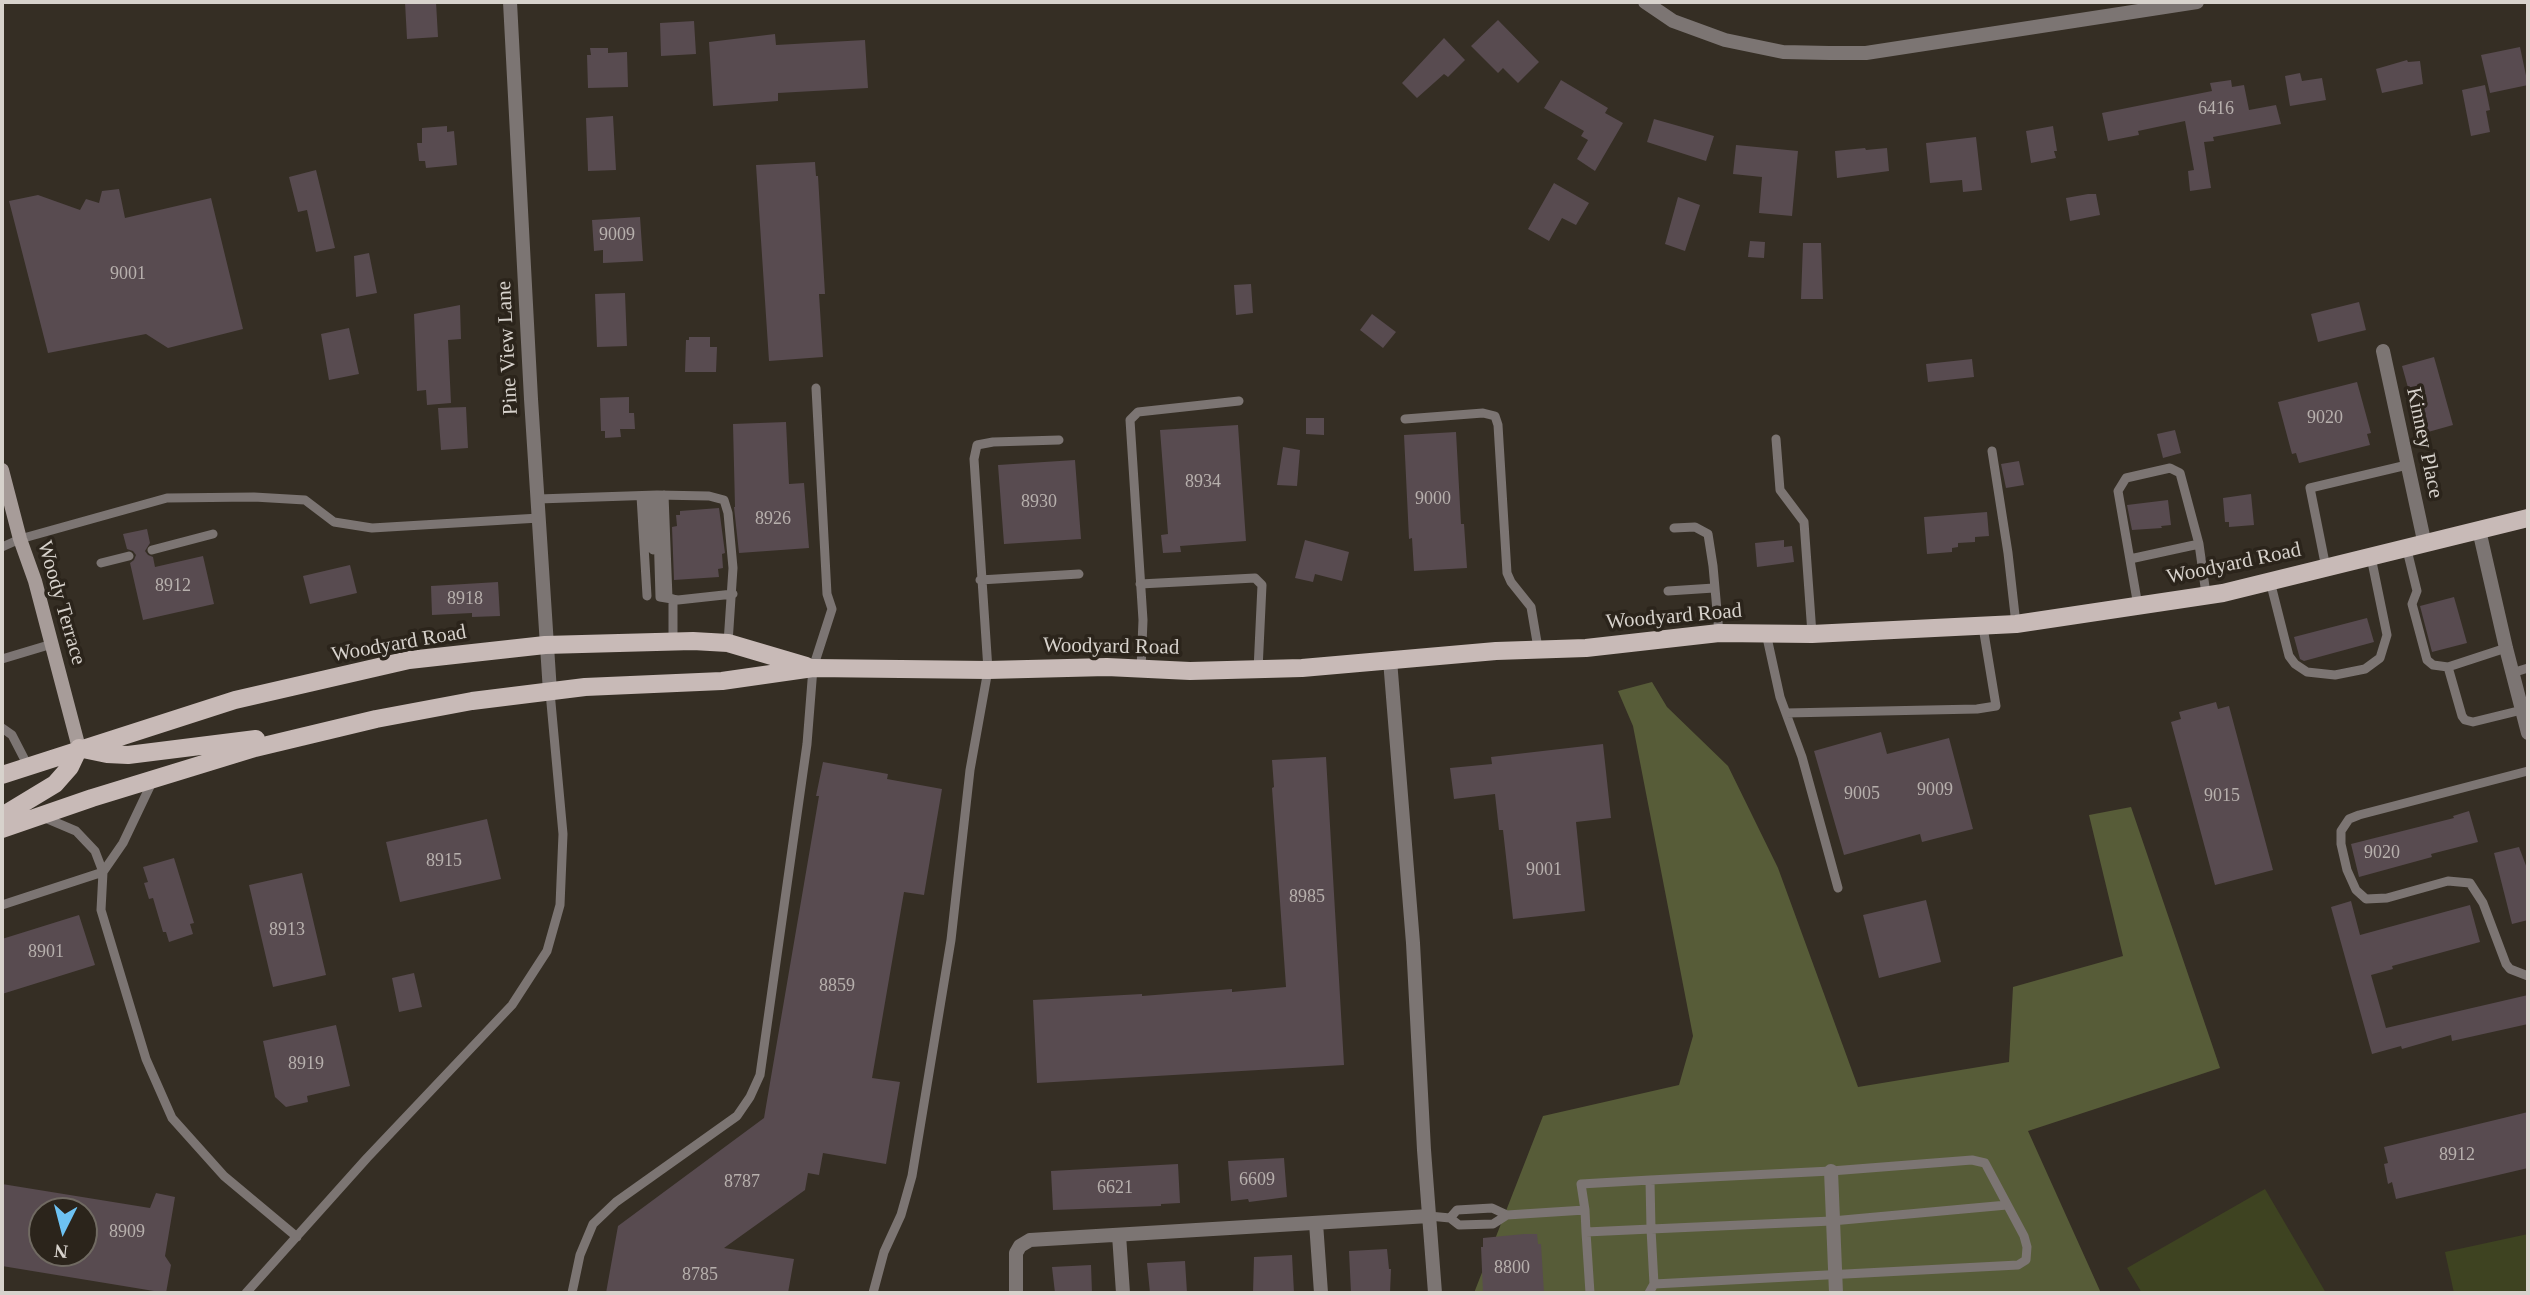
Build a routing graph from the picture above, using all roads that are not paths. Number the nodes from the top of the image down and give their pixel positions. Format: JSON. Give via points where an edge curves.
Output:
{"nodes":[{"id":1,"x":510,"y":2,"type":"edge"},
{"id":2,"x":1646,"y":2,"type":"edge"},
{"id":3,"x":2197,"y":2,"type":"edge"},
{"id":4,"x":2382,"y":351,"type":"dead end"},
{"id":5,"x":816,"y":388,"type":"dead end"},
{"id":6,"x":1239,"y":401,"type":"dead end"},
{"id":7,"x":1405,"y":419,"type":"dead end"},
{"id":8,"x":1776,"y":439,"type":"dead end"},
{"id":9,"x":1059,"y":440,"type":"dead end"},
{"id":10,"x":1992,"y":451,"type":"dead end"},
{"id":11,"x":2407,"y":465,"type":"junction"},
{"id":12,"x":2,"y":470,"type":"edge"},
{"id":13,"x":653,"y":496,"type":"junction"},
{"id":14,"x":538,"y":499,"type":"junction"},
{"id":15,"x":539,"y":518,"type":"junction"},
{"id":16,"x":2528,"y":518,"type":"edge"},
{"id":17,"x":1674,"y":528,"type":"dead end"},
{"id":18,"x":2479,"y":530,"type":"junction"},
{"id":19,"x":213,"y":534,"type":"dead end"},
{"id":20,"x":20,"y":538,"type":"junction"},
{"id":21,"x":2199,"y":544,"type":"junction"},
{"id":22,"x":2425,"y":545,"type":"junction"},
{"id":23,"x":2,"y":547,"type":"edge"},
{"id":24,"x":152,"y":550,"type":"dead end"},
{"id":25,"x":2407,"y":550,"type":"junction"},
{"id":26,"x":129,"y":556,"type":"dead end"},
{"id":27,"x":2371,"y":557,"type":"junction"},
{"id":28,"x":2130,"y":559,"type":"junction"},
{"id":29,"x":101,"y":563,"type":"dead end"},
{"id":30,"x":2326,"y":568,"type":"junction"},
{"id":31,"x":1079,"y":574,"type":"dead end"},
{"id":32,"x":980,"y":580,"type":"junction"},
{"id":33,"x":2270,"y":581,"type":"junction"},
{"id":34,"x":1140,"y":584,"type":"junction"},
{"id":35,"x":1714,"y":588,"type":"junction"},
{"id":36,"x":1668,"y":591,"type":"dead end"},
{"id":37,"x":733,"y":594,"type":"junction"},
{"id":38,"x":2206,"y":594,"type":"junction"},
{"id":39,"x":651,"y":596,"type":"dead end"},
{"id":40,"x":670,"y":598,"type":"junction"},
{"id":41,"x":2138,"y":608,"type":"junction"},
{"id":42,"x":2016,"y":624,"type":"junction"},
{"id":43,"x":1983,"y":627,"type":"junction"},
{"id":44,"x":1719,"y":633,"type":"junction"},
{"id":45,"x":1766,"y":633,"type":"junction"},
{"id":46,"x":1812,"y":634,"type":"junction"},
{"id":47,"x":673,"y":641,"type":"junction"},
{"id":48,"x":728,"y":643,"type":"junction"},
{"id":49,"x":52,"y":644,"type":"junction"},
{"id":50,"x":545,"y":645,"type":"junction"},
{"id":51,"x":1538,"y":648,"type":"junction"},
{"id":52,"x":2506,"y":648,"type":"junction"},
{"id":53,"x":2,"y":659,"type":"edge"},
{"id":54,"x":1390,"y":660,"type":"junction"},
{"id":55,"x":2448,"y":667,"type":"junction"},
{"id":56,"x":813,"y":668,"type":"junction"},
{"id":57,"x":2528,"y":668,"type":"edge"},
{"id":58,"x":988,"y":670,"type":"junction"},
{"id":59,"x":1141,"y":670,"type":"junction"},
{"id":60,"x":1258,"y":670,"type":"junction"},
{"id":61,"x":2512,"y":673,"type":"junction"},
{"id":62,"x":550,"y":692,"type":"junction"},
{"id":63,"x":2522,"y":710,"type":"junction"},
{"id":64,"x":1786,"y":712,"type":"junction"},
{"id":65,"x":2,"y":728,"type":"edge"},
{"id":66,"x":328,"y":730,"type":"junction"},
{"id":67,"x":2528,"y":733,"type":"edge"},
{"id":68,"x":79,"y":748,"type":"junction"},
{"id":69,"x":28,"y":766,"type":"junction"},
{"id":70,"x":2528,"y":771,"type":"edge"},
{"id":71,"x":2,"y":775,"type":"edge"},
{"id":72,"x":154,"y":779,"type":"junction"},
{"id":73,"x":2,"y":816,"type":"edge"},
{"id":74,"x":40,"y":816,"type":"junction"},
{"id":75,"x":2,"y":829,"type":"edge"},
{"id":76,"x":103,"y":872,"type":"junction"},
{"id":77,"x":1838,"y":888,"type":"dead end"},
{"id":78,"x":2,"y":905,"type":"edge"},
{"id":79,"x":2528,"y":976,"type":"edge"},
{"id":80,"x":1831,"y":1171,"type":"junction"},
{"id":81,"x":1650,"y":1180,"type":"junction"},
{"id":82,"x":2007,"y":1205,"type":"junction"},
{"id":83,"x":1585,"y":1210,"type":"junction"},
{"id":84,"x":1507,"y":1215,"type":"junction"},
{"id":85,"x":1429,"y":1216,"type":"junction"},
{"id":86,"x":1450,"y":1218,"type":"junction"},
{"id":87,"x":1832,"y":1222,"type":"junction"},
{"id":88,"x":1316,"y":1223,"type":"junction"},
{"id":89,"x":1651,"y":1228,"type":"junction"},
{"id":90,"x":1586,"y":1232,"type":"junction"},
{"id":91,"x":1119,"y":1234,"type":"junction"},
{"id":92,"x":297,"y":1237,"type":"junction"},
{"id":93,"x":1835,"y":1275,"type":"junction"},
{"id":94,"x":1652,"y":1289,"type":"edge"},
{"id":95,"x":246,"y":1293,"type":"edge"},
{"id":96,"x":572,"y":1293,"type":"edge"},
{"id":97,"x":873,"y":1293,"type":"edge"},
{"id":98,"x":1016,"y":1293,"type":"edge"},
{"id":99,"x":1123,"y":1293,"type":"edge"},
{"id":100,"x":1321,"y":1293,"type":"edge"},
{"id":101,"x":1435,"y":1293,"type":"edge"},
{"id":102,"x":1590,"y":1293,"type":"edge"},
{"id":103,"x":1836,"y":1293,"type":"edge"}],
"edges":[{"from":1,"to":14,"type":"street","name":"Pine View Lane"},
{"from":2,"to":3,"type":"street","via":[[1673,21],[1725,40],[1783,52],[1866,53]]},
{"from":4,"to":11,"type":"street","name":"Kinney Place"},
{"from":5,"to":56,"type":"lane","via":[[827,594],[832,609]]},
{"from":6,"to":34,"type":"lane","via":[[1138,412],[1130,420]]},
{"from":7,"to":51,"type":"lane","via":[[1495,416],[1507,573],[1531,607]]},
{"from":8,"to":46,"type":"lane","via":[[1780,490],[1804,522]]},
{"from":9,"to":32,"type":"lane","via":[[977,445]]},
{"from":10,"to":42,"type":"lane"},
{"from":11,"to":22,"type":"street","name":"Kinney Place"},
{"from":11,"to":30,"type":"lane","via":[[2310,488]]},
{"from":12,"to":20,"type":"street","name":"Woody Terrace"},
{"from":13,"to":14,"type":"lane"},
{"from":13,"to":37,"type":"lane","via":[[724,500],[729,513]]},
{"from":13,"to":39,"type":"lane"},
{"from":13,"to":40,"type":"lane","via":[[660,597]]},
{"from":14,"to":15,"type":"street","name":"Pine View Lane"},
{"from":15,"to":20,"type":"lane","via":[[372,528],[334,522],[305,500],[167,498]]},
{"from":15,"to":50,"type":"street","name":"Pine View Lane"},
{"from":16,"to":18,"type":"main road","name":"Woodyard Road"},
{"from":17,"to":35,"type":"lane","via":[[1695,527],[1708,534]]},
{"from":18,"to":22,"type":"main road","name":"Woodyard Road"},
{"from":18,"to":52,"type":"street"},
{"from":19,"to":24,"type":"lane"},
{"from":20,"to":23,"type":"lane"},
{"from":20,"to":49,"type":"street","name":"Woody Terrace"},
{"from":21,"to":28,"type":"lane"},
{"from":21,"to":28,"type":"lane","via":[[2180,473],[2170,468],[2126,478],[2120,485],[2117,497]]},
{"from":21,"to":38,"type":"lane"},
{"from":22,"to":25,"type":"main road","name":"Woodyard Road"},
{"from":25,"to":27,"type":"main road","name":"Woodyard Road"},
{"from":25,"to":55,"type":"lane","via":[[2417,591],[2412,604],[2427,660]]},
{"from":26,"to":29,"type":"lane"},
{"from":27,"to":30,"type":"main road","name":"Woodyard Road"},
{"from":27,"to":33,"type":"lane","via":[[2387,635],[2380,658],[2365,669],[2335,675],[2307,672],[2295,664]]},
{"from":28,"to":41,"type":"lane"},
{"from":30,"to":33,"type":"main road","name":"Woodyard Road"},
{"from":31,"to":32,"type":"lane"},
{"from":32,"to":58,"type":"lane"},
{"from":33,"to":38,"type":"main road","name":"Woodyard Road"},
{"from":34,"to":59,"type":"lane"},
{"from":34,"to":60,"type":"lane","via":[[1255,578],[1262,585]]},
{"from":35,"to":36,"type":"lane"},
{"from":35,"to":44,"type":"lane"},
{"from":37,"to":40,"type":"lane"},
{"from":37,"to":48,"type":"lane"},
{"from":38,"to":41,"type":"main road","name":"Woodyard Road"},
{"from":40,"to":47,"type":"lane"},
{"from":41,"to":42,"type":"main road","name":"Woodyard Road"},
{"from":42,"to":43,"type":"main road","name":"Woodyard Road"},
{"from":43,"to":46,"type":"main road","name":"Woodyard Road"},
{"from":43,"to":64,"type":"lane","via":[[1996,706]]},
{"from":44,"to":45,"type":"main road","name":"Woodyard Road"},
{"from":44,"to":51,"type":"main road","name":"Woodyard Road","via":[[1586,648]]},
{"from":45,"to":46,"type":"main road","name":"Woodyard Road"},
{"from":45,"to":64,"type":"lane"},
{"from":47,"to":48,"type":"main road","name":"Woodyard Road"},
{"from":47,"to":50,"type":"main road","name":"Woodyard Road"},
{"from":48,"to":56,"type":"main road","name":"Woodyard Road"},
{"from":49,"to":53,"type":"lane"},
{"from":49,"to":68,"type":"street","name":"Woody Terrace"},
{"from":50,"to":62,"type":"street","name":"Pine View Lane"},
{"from":50,"to":68,"type":"main road","name":"Woodyard Road","via":[[396,663],[236,700]]},
{"from":51,"to":54,"type":"main road","name":"Woodyard Road"},
{"from":52,"to":55,"type":"lane"},
{"from":52,"to":61,"type":"street"},
{"from":54,"to":60,"type":"main road","name":"Woodyard Road"},
{"from":54,"to":85,"type":"street"},
{"from":55,"to":63,"type":"lane","via":[[2465,720]]},
{"from":56,"to":58,"type":"main road","name":"Woodyard Road"},
{"from":56,"to":62,"type":"main road","name":"Woodyard Road","via":[[722,681]]},
{"from":56,"to":96,"type":"lane","via":[[807,744],[760,1075],[737,1116],[616,1202],[593,1224]]},
{"from":57,"to":61,"type":"lane"},
{"from":58,"to":59,"type":"main road","name":"Woodyard Road"},
{"from":58,"to":97,"type":"lane","via":[[951,940],[912,1176]]},
{"from":59,"to":60,"type":"main road","name":"Woodyard Road"},
{"from":61,"to":63,"type":"street"},
{"from":62,"to":66,"type":"main road","name":"Woodyard Road","via":[[472,701]]},
{"from":62,"to":92,"type":"lane","via":[[564,834],[560,905],[547,951],[512,1004]]},
{"from":63,"to":67,"type":"street"},
{"from":64,"to":77,"type":"lane"},
{"from":65,"to":69,"type":"lane","via":[[12,736]]},
{"from":66,"to":68,"type":"main road","via":[[128,755]]},
{"from":66,"to":72,"type":"main road","name":"Woodyard Road"},
{"from":68,"to":69,"type":"main road","name":"Woodyard Road"},
{"from":68,"to":73,"type":"main road","via":[[55,784]]},
{"from":69,"to":71,"type":"main road","name":"Woodyard Road"},
{"from":70,"to":79,"type":"lane","via":[[2359,815],[2349,819],[2341,831],[2347,870],[2366,899],[2387,898],[2448,881],[2470,883],[2506,964]]},
{"from":72,"to":74,"type":"main road","name":"Woodyard Road"},
{"from":72,"to":76,"type":"lane"},
{"from":74,"to":75,"type":"main road","name":"Woodyard Road"},
{"from":74,"to":76,"type":"lane","via":[[76,831],[95,851]]},
{"from":76,"to":78,"type":"lane"},
{"from":76,"to":92,"type":"lane","via":[[101,910],[146,1059],[172,1118],[225,1177]]},
{"from":80,"to":81,"type":"lane"},
{"from":80,"to":82,"type":"lane","via":[[1972,1160],[1984,1163]]},
{"from":80,"to":87,"type":"street"},
{"from":81,"to":83,"type":"lane","via":[[1581,1184]]},
{"from":81,"to":89,"type":"lane"},
{"from":82,"to":87,"type":"lane"},
{"from":82,"to":93,"type":"lane","via":[[2027,1247],[2026,1260],[2018,1265]]},
{"from":83,"to":84,"type":"lane"},
{"from":83,"to":90,"type":"lane"},
{"from":84,"to":86,"type":"lane","via":[[1493,1224],[1460,1225]]},
{"from":84,"to":86,"type":"lane","via":[[1492,1208],[1457,1210]]},
{"from":85,"to":86,"type":"lane"},
{"from":85,"to":88,"type":"street"},
{"from":85,"to":101,"type":"street"},
{"from":87,"to":89,"type":"lane"},
{"from":87,"to":93,"type":"street"},
{"from":88,"to":91,"type":"street"},
{"from":88,"to":100,"type":"street"},
{"from":89,"to":90,"type":"lane"},
{"from":89,"to":94,"type":"lane"},
{"from":90,"to":102,"type":"lane"},
{"from":91,"to":98,"type":"street","via":[[1030,1240],[1016,1253]]},
{"from":91,"to":99,"type":"street"},
{"from":92,"to":95,"type":"lane"},
{"from":93,"to":94,"type":"lane"},
{"from":93,"to":103,"type":"street"}]}
